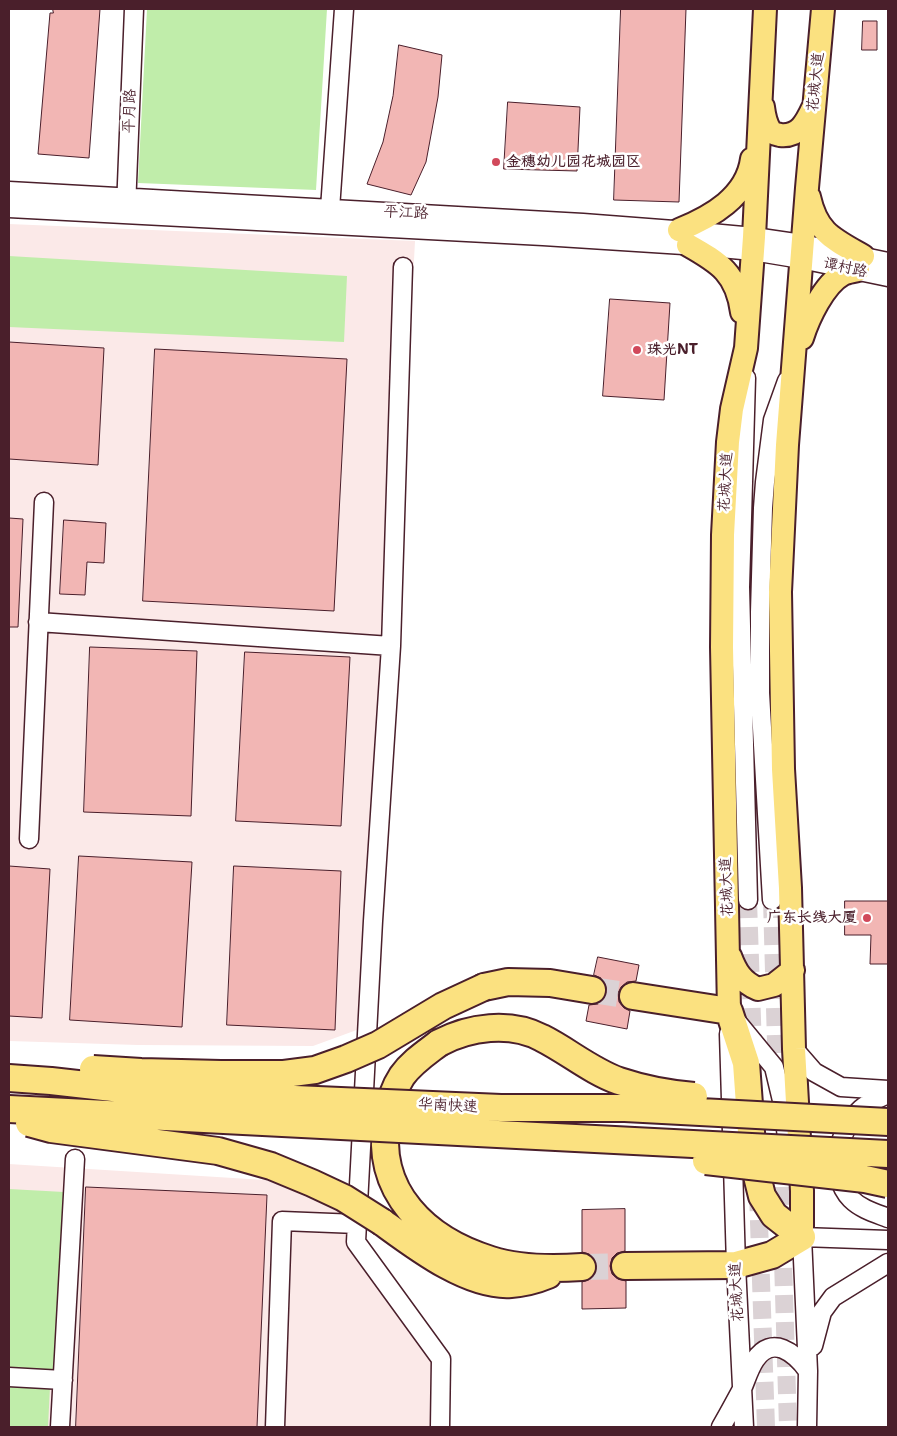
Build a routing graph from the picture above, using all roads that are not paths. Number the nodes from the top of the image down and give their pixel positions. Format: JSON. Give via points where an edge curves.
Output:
{"nodes":[{"id":1,"x":134,"y":9,"type":"edge"},
{"id":2,"x":344,"y":9,"type":"edge"},
{"id":3,"x":765,"y":9,"type":"edge"},
{"id":4,"x":823,"y":9,"type":"edge"},
{"id":5,"x":761,"y":99,"type":"junction"},
{"id":6,"x":814,"y":106,"type":"junction"},
{"id":7,"x":807,"y":188,"type":"junction"},
{"id":8,"x":9,"y":192,"type":"edge"},
{"id":9,"x":126,"y":206,"type":"junction"},
{"id":10,"x":9,"y":208,"type":"edge"},
{"id":11,"x":330,"y":209,"type":"junction"},
{"id":12,"x":684,"y":238,"type":"junction"},
{"id":13,"x":753,"y":244,"type":"junction"},
{"id":14,"x":802,"y":251,"type":"junction"},
{"id":15,"x":888,"y":262,"type":"edge"},
{"id":16,"x":860,"y":263,"type":"junction"},
{"id":17,"x":403,"y":267,"type":"dead end"},
{"id":18,"x":888,"y":277,"type":"edge"},
{"id":19,"x":746,"y":348,"type":"junction"},
{"id":20,"x":793,"y":365,"type":"junction"},
{"id":21,"x":44,"y":502,"type":"dead end"},
{"id":22,"x":38,"y":622,"type":"junction"},
{"id":23,"x":391,"y":646,"type":"junction"},
{"id":24,"x":29,"y":839,"type":"dead end"},
{"id":25,"x":748,"y":900,"type":"tunnel mouth"},
{"id":26,"x":772,"y":900,"type":"tunnel mouth"},
{"id":27,"x":729,"y":953,"type":"junction"},
{"id":28,"x":793,"y":970,"type":"junction"},
{"id":29,"x":592,"y":990,"type":"tunnel mouth"},
{"id":30,"x":633,"y":996,"type":"tunnel mouth"},
{"id":31,"x":729,"y":1011,"type":"junction"},
{"id":32,"x":794,"y":1049,"type":"junction"},
{"id":33,"x":9,"y":1070,"type":"edge"},
{"id":34,"x":9,"y":1078,"type":"edge"},
{"id":35,"x":888,"y":1090,"type":"edge"},
{"id":36,"x":888,"y":1094,"type":"edge"},
{"id":37,"x":9,"y":1109,"type":"edge"},
{"id":38,"x":9,"y":1118,"type":"edge"},
{"id":39,"x":840,"y":1120,"type":"junction"},
{"id":40,"x":888,"y":1122,"type":"edge"},
{"id":41,"x":536,"y":1136,"type":"junction"},
{"id":42,"x":888,"y":1154,"type":"edge"},
{"id":43,"x":75,"y":1159,"type":"dead end"},
{"id":44,"x":888,"y":1184,"type":"edge"},
{"id":45,"x":888,"y":1218,"type":"edge"},
{"id":46,"x":369,"y":1223,"type":"junction"},
{"id":47,"x":802,"y":1237,"type":"junction"},
{"id":48,"x":888,"y":1240,"type":"edge"},
{"id":49,"x":888,"y":1263,"type":"edge"},
{"id":50,"x":736,"y":1265,"type":"junction"},
{"id":51,"x":626,"y":1266,"type":"tunnel mouth"},
{"id":52,"x":808,"y":1371,"type":"junction"},
{"id":53,"x":9,"y":1377,"type":"edge"},
{"id":54,"x":63,"y":1380,"type":"junction"},
{"id":55,"x":743,"y":1387,"type":"junction"},
{"id":56,"x":60,"y":1427,"type":"edge"},
{"id":57,"x":275,"y":1427,"type":"edge"},
{"id":58,"x":440,"y":1427,"type":"edge"},
{"id":59,"x":721,"y":1427,"type":"edge"},
{"id":60,"x":744,"y":1427,"type":"edge"},
{"id":61,"x":807,"y":1427,"type":"edge"}],
"edges":[{"from":1,"to":9,"type":"street","name":"平月路"},
{"from":2,"to":11,"type":"street"},
{"from":3,"to":5,"type":"main road","name":"花城大道"},
{"from":4,"to":6,"type":"main road","name":"花城大道"},
{"from":5,"to":6,"type":"main road","via":[[769,129],[774,134],[793,134],[802,128]]},
{"from":5,"to":12,"type":"main road","via":[[751,169],[732,198]]},
{"from":5,"to":13,"type":"main road","name":"花城大道"},
{"from":6,"to":7,"type":"main road","name":"花城大道"},
{"from":7,"to":14,"type":"main road","name":"花城大道"},
{"from":7,"to":16,"type":"main road","via":[[819,224]]},
{"from":8,"to":9,"type":"street","name":"平江路"},
{"from":9,"to":10,"type":"street","name":"平江路"},
{"from":9,"to":11,"type":"street","name":"平江路"},
{"from":9,"to":12,"type":"street","name":"平江路","via":[[543,236]]},
{"from":11,"to":12,"type":"street","name":"平江路"},
{"from":12,"to":13,"type":"street","name":"平江路"},
{"from":12,"to":19,"type":"main road","via":[[724,267],[730,276],[739,295]]},
{"from":13,"to":14,"type":"street","name":"平江路"},
{"from":13,"to":19,"type":"main road","name":"花城大道"},
{"from":14,"to":16,"type":"street","name":"谭村路"},
{"from":14,"to":20,"type":"main road","name":"花城大道"},
{"from":15,"to":16,"type":"street","name":"谭村路"},
{"from":16,"to":18,"type":"street","name":"谭村路"},
{"from":16,"to":20,"type":"main road","via":[[844,273],[821,296],[804,329]]},
{"from":17,"to":23,"type":"street"},
{"from":19,"to":25,"type":"street","name":"花城大道","via":[[740,587]]},
{"from":19,"to":27,"type":"main road","name":"花城大道","via":[[732,409],[723,535],[722,666]]},
{"from":20,"to":26,"type":"street","name":"花城大道","via":[[773,420],[763,508],[760,693]]},
{"from":20,"to":28,"type":"main road","name":"花城大道","via":[[780,602],[782,770]]},
{"from":21,"to":22,"type":"street"},
{"from":22,"to":23,"type":"street"},
{"from":22,"to":24,"type":"street"},
{"from":23,"to":46,"type":"street","via":[[373,921]]},
{"from":27,"to":28,"type":"main road","via":[[743,980],[758,989],[774,985]]},
{"from":27,"to":31,"type":"main road","name":"花城大道"},
{"from":28,"to":32,"type":"main road","name":"花城大道"},
{"from":29,"to":33,"type":"highway","bridge":true,"via":[[550,983],[508,982],[484,987],[443,1006],[378,1045],[315,1070],[284,1074],[221,1074],[52,1065]]},
{"from":30,"to":31,"type":"highway"},
{"from":31,"to":47,"type":"street","via":[[774,1067],[785,1117],[792,1212]]},
{"from":31,"to":47,"type":"highway","via":[[746,1063],[753,1160],[762,1196],[774,1215]]},
{"from":31,"to":50,"type":"street","name":"花城大道"},
{"from":32,"to":35,"type":"street","via":[[814,1072],[841,1087]]},
{"from":32,"to":47,"type":"main road","name":"花城大道"},
{"from":34,"to":39,"type":"highway","name":"华南快速","bridge":true,"via":[[157,1093],[500,1108],[625,1108]]},
{"from":36,"to":45,"type":"street","via":[[860,1110],[844,1130],[838,1166],[842,1187],[851,1200]]},
{"from":37,"to":41,"type":"highway","name":"华南快速","bridge":true},
{"from":38,"to":46,"type":"highway","bridge":true,"via":[[50,1129],[218,1151],[271,1166],[344,1198]]},
{"from":39,"to":40,"type":"highway","name":"华南快速","bridge":true},
{"from":39,"to":46,"type":"highway","bridge":true,"via":[[789,1106],[667,1094],[619,1081],[540,1037],[519,1030],[499,1028],[455,1034],[417,1059],[394,1092],[384,1136],[390,1177],[403,1203],[440,1237],[465,1250],[521,1266],[573,1268],[533,1281],[509,1284],[487,1281],[464,1274]]},
{"from":41,"to":42,"type":"highway","name":"华南快速","bridge":true},
{"from":41,"to":44,"type":"highway","bridge":true},
{"from":43,"to":54,"type":"street"},
{"from":46,"to":57,"type":"street","via":[[282,1221]]},
{"from":46,"to":58,"type":"street","via":[[356,1242],[441,1358]]},
{"from":47,"to":48,"type":"street"},
{"from":47,"to":50,"type":"highway","via":[[772,1255]]},
{"from":47,"to":52,"type":"street","name":"花城大道"},
{"from":49,"to":52,"type":"street","via":[[833,1297],[817,1326]]},
{"from":50,"to":51,"type":"highway"},
{"from":50,"to":55,"type":"street","name":"花城大道"},
{"from":52,"to":55,"type":"street","via":[[787,1350],[770,1348],[754,1361]]},
{"from":52,"to":61,"type":"street","name":"花城大道"},
{"from":53,"to":54,"type":"street"},
{"from":54,"to":56,"type":"street"},
{"from":55,"to":59,"type":"street"},
{"from":55,"to":60,"type":"street","name":"花城大道"}]}
